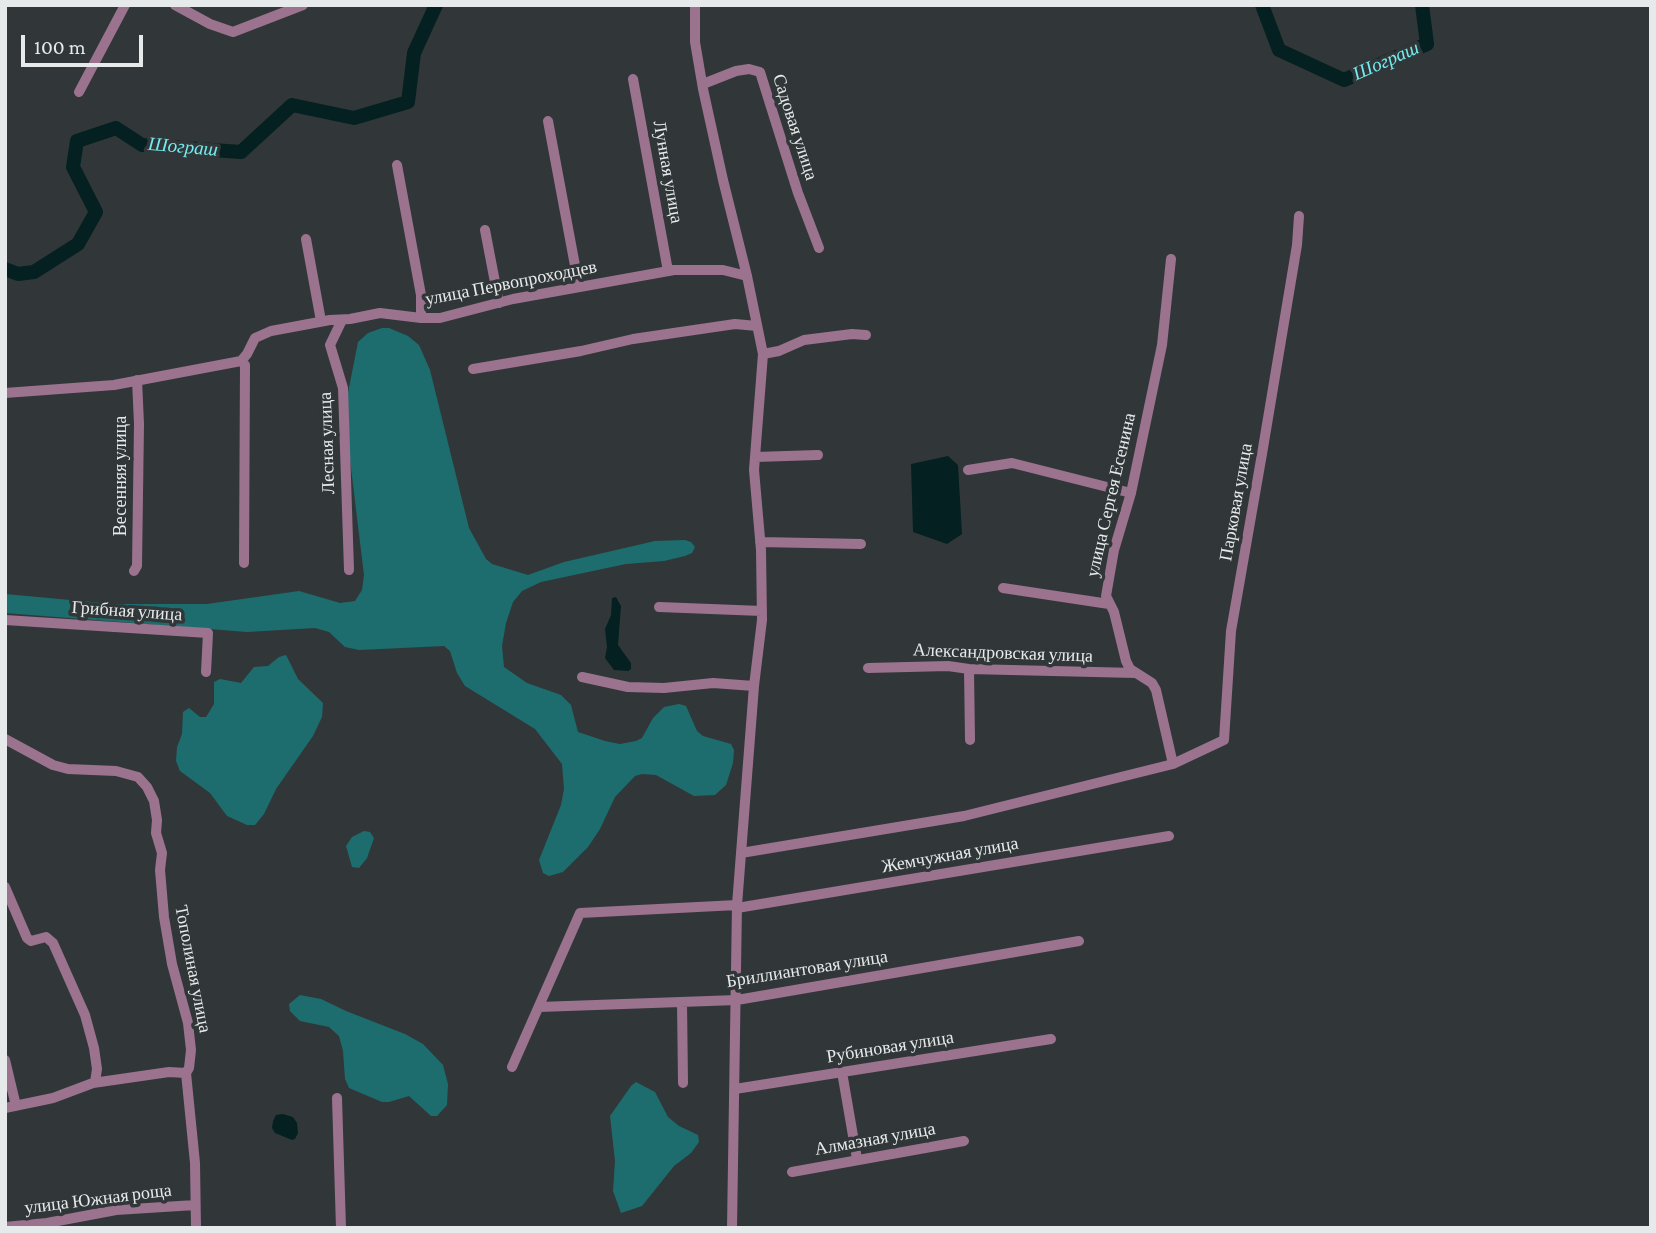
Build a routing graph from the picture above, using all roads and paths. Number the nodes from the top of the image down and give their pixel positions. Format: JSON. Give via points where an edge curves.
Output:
{"nodes":[{"id":1,"x":125,"y":5,"type":"edge"},
{"id":2,"x":175,"y":5,"type":"edge"},
{"id":3,"x":303,"y":5,"type":"edge"},
{"id":4,"x":695,"y":5,"type":"edge"},
{"id":5,"x":633,"y":79,"type":"dead end"},
{"id":6,"x":703,"y":84,"type":"junction"},
{"id":7,"x":79,"y":92,"type":"dead end"},
{"id":8,"x":548,"y":121,"type":"dead end"},
{"id":9,"x":397,"y":165,"type":"dead end"},
{"id":10,"x":1299,"y":216,"type":"dead end"},
{"id":11,"x":485,"y":230,"type":"dead end"},
{"id":12,"x":306,"y":239,"type":"dead end"},
{"id":13,"x":820,"y":248,"type":"dead end"},
{"id":14,"x":1171,"y":258,"type":"dead end"},
{"id":15,"x":668,"y":271,"type":"junction"},
{"id":16,"x":747,"y":276,"type":"junction"},
{"id":17,"x":579,"y":287,"type":"junction"},
{"id":18,"x":499,"y":303,"type":"junction"},
{"id":19,"x":421,"y":318,"type":"junction"},
{"id":20,"x":342,"y":320,"type":"junction"},
{"id":21,"x":321,"y":321,"type":"junction"},
{"id":22,"x":757,"y":326,"type":"junction"},
{"id":23,"x":866,"y":335,"type":"dead end"},
{"id":24,"x":763,"y":354,"type":"junction"},
{"id":25,"x":242,"y":361,"type":"junction"},
{"id":26,"x":473,"y":369,"type":"dead end"},
{"id":27,"x":137,"y":380,"type":"junction"},
{"id":28,"x":5,"y":393,"type":"edge"},
{"id":29,"x":818,"y":456,"type":"dead end"},
{"id":30,"x":755,"y":457,"type":"junction"},
{"id":31,"x":968,"y":470,"type":"dead end"},
{"id":32,"x":1131,"y":493,"type":"junction"},
{"id":33,"x":760,"y":542,"type":"junction"},
{"id":34,"x":861,"y":544,"type":"dead end"},
{"id":35,"x":244,"y":563,"type":"dead end"},
{"id":36,"x":349,"y":570,"type":"dead end"},
{"id":37,"x":134,"y":572,"type":"dead end"},
{"id":38,"x":1003,"y":588,"type":"dead end"},
{"id":39,"x":1109,"y":604,"type":"junction"},
{"id":40,"x":659,"y":607,"type":"dead end"},
{"id":41,"x":762,"y":611,"type":"junction"},
{"id":42,"x":5,"y":620,"type":"edge"},
{"id":43,"x":868,"y":668,"type":"dead end"},
{"id":44,"x":968,"y":669,"type":"junction"},
{"id":45,"x":205,"y":673,"type":"dead end"},
{"id":46,"x":1136,"y":673,"type":"junction"},
{"id":47,"x":582,"y":677,"type":"dead end"},
{"id":48,"x":754,"y":685,"type":"junction"},
{"id":49,"x":5,"y":739,"type":"edge"},
{"id":50,"x":970,"y":740,"type":"dead end"},
{"id":51,"x":1173,"y":764,"type":"junction"},
{"id":52,"x":1169,"y":836,"type":"dead end"},
{"id":53,"x":741,"y":853,"type":"junction"},
{"id":54,"x":5,"y":887,"type":"edge"},
{"id":55,"x":737,"y":906,"type":"junction"},
{"id":56,"x":1079,"y":941,"type":"dead end"},
{"id":57,"x":737,"y":1000,"type":"junction"},
{"id":58,"x":682,"y":1002,"type":"junction"},
{"id":59,"x":539,"y":1007,"type":"junction"},
{"id":60,"x":1051,"y":1039,"type":"dead end"},
{"id":61,"x":5,"y":1060,"type":"edge"},
{"id":62,"x":512,"y":1067,"type":"dead end"},
{"id":63,"x":842,"y":1072,"type":"junction"},
{"id":64,"x":186,"y":1073,"type":"junction"},
{"id":65,"x":95,"y":1082,"type":"junction"},
{"id":66,"x":682,"y":1083,"type":"dead end"},
{"id":67,"x":735,"y":1089,"type":"junction"},
{"id":68,"x":337,"y":1098,"type":"dead end"},
{"id":69,"x":11,"y":1107,"type":"edge"},
{"id":70,"x":964,"y":1141,"type":"dead end"},
{"id":71,"x":857,"y":1159,"type":"junction"},
{"id":72,"x":792,"y":1172,"type":"dead end"},
{"id":73,"x":195,"y":1205,"type":"junction"},
{"id":74,"x":5,"y":1227,"type":"edge"},
{"id":75,"x":197,"y":1228,"type":"edge"},
{"id":76,"x":341,"y":1228,"type":"edge"},
{"id":77,"x":732,"y":1228,"type":"edge"}],
"edges":[{"from":1,"to":7,"type":"street"},
{"from":2,"to":3,"type":"street","via":[[233,32]]},
{"from":4,"to":6,"type":"street","via":[[695,42]]},
{"from":5,"to":15,"type":"street","name":"Лунная улица"},
{"from":6,"to":13,"type":"street","name":"Садовая улица","via":[[736,71],[760,72],[797,193]]},
{"from":6,"to":16,"type":"street"},
{"from":8,"to":17,"type":"street"},
{"from":9,"to":19,"type":"street","via":[[421,295]]},
{"from":10,"to":51,"type":"street","name":"Парковая улица","via":[[1231,631],[1226,734],[1220,744]]},
{"from":11,"to":18,"type":"street"},
{"from":12,"to":21,"type":"street"},
{"from":14,"to":32,"type":"street","name":"улица Сергея Есенина","via":[[1162,345]]},
{"from":15,"to":16,"type":"street","name":"улица Первопроходцев","via":[[714,269]]},
{"from":15,"to":17,"type":"street","name":"улица Первопроходцев"},
{"from":16,"to":22,"type":"street"},
{"from":17,"to":18,"type":"street","name":"улица Первопроходцев"},
{"from":18,"to":19,"type":"street","name":"улица Первопроходцев"},
{"from":19,"to":20,"type":"street","name":"улица Первопроходцев","via":[[380,313]]},
{"from":20,"to":21,"type":"street","name":"улица Первопроходцев"},
{"from":20,"to":36,"type":"street","name":"Лесная улица","via":[[330,345],[343,388]]},
{"from":21,"to":25,"type":"street","name":"улица Первопроходцев","via":[[254,338]]},
{"from":22,"to":24,"type":"street"},
{"from":22,"to":26,"type":"street","via":[[735,324],[633,339]]},
{"from":23,"to":24,"type":"street","via":[[804,340]]},
{"from":24,"to":30,"type":"street"},
{"from":25,"to":27,"type":"street"},
{"from":25,"to":35,"type":"street"},
{"from":27,"to":28,"type":"street"},
{"from":27,"to":37,"type":"street","name":"Весенняя улица","via":[[138,566]]},
{"from":29,"to":30,"type":"street"},
{"from":30,"to":33,"type":"street"},
{"from":31,"to":32,"type":"street","via":[[1012,463]]},
{"from":32,"to":39,"type":"street","name":"улица Сергея Есенина","via":[[1108,577]]},
{"from":33,"to":34,"type":"street"},
{"from":33,"to":41,"type":"street"},
{"from":38,"to":39,"type":"street"},
{"from":39,"to":46,"type":"street","name":"улица Сергея Есенина","via":[[1126,661]]},
{"from":40,"to":41,"type":"street"},
{"from":41,"to":48,"type":"street"},
{"from":42,"to":45,"type":"street","name":"Грибная улица","via":[[208,634]]},
{"from":43,"to":44,"type":"street","name":"Александровская улица"},
{"from":44,"to":46,"type":"street","name":"Александровская улица"},
{"from":44,"to":50,"type":"street"},
{"from":46,"to":51,"type":"street","name":"улица Сергея Есенина","via":[[1156,690]]},
{"from":47,"to":48,"type":"street","via":[[628,687]]},
{"from":48,"to":53,"type":"street"},
{"from":49,"to":64,"type":"street","name":"Тополиная улица","via":[[53,765],[117,771],[138,777],[147,787],[154,801],[162,853],[160,870],[172,964],[188,1023],[191,1050]]},
{"from":51,"to":53,"type":"street","name":"Парковая улица","via":[[964,816]]},
{"from":52,"to":55,"type":"street","name":"Жемчужная улица"},
{"from":53,"to":55,"type":"street"},
{"from":54,"to":65,"type":"street","via":[[27,938],[46,937],[53,943],[85,1015],[94,1048]]},
{"from":55,"to":57,"type":"street"},
{"from":55,"to":59,"type":"street","name":"Жемчужная улица","via":[[580,913]]},
{"from":56,"to":57,"type":"street","name":"Бриллиантовая улица"},
{"from":57,"to":58,"type":"street","name":"Бриллиантовая улица"},
{"from":57,"to":67,"type":"street"},
{"from":58,"to":59,"type":"street","name":"Бриллиантовая улица"},
{"from":58,"to":66,"type":"street"},
{"from":59,"to":62,"type":"street","name":"Жемчужная улица"},
{"from":60,"to":63,"type":"street","name":"Рубиновая улица"},
{"from":61,"to":69,"type":"street"},
{"from":63,"to":67,"type":"street","name":"Рубиновая улица"},
{"from":63,"to":71,"type":"street"},
{"from":64,"to":65,"type":"street"},
{"from":64,"to":73,"type":"street","name":"Тополиная улица"},
{"from":65,"to":69,"type":"street"},
{"from":67,"to":77,"type":"street"},
{"from":68,"to":76,"type":"street"},
{"from":70,"to":71,"type":"street","name":"Алмазная улица"},
{"from":71,"to":72,"type":"street","name":"Алмазная улица"},
{"from":73,"to":74,"type":"street","name":"улица Южная роща","via":[[116,1210]]},
{"from":73,"to":75,"type":"street","name":"Тополиная улица"}]}
